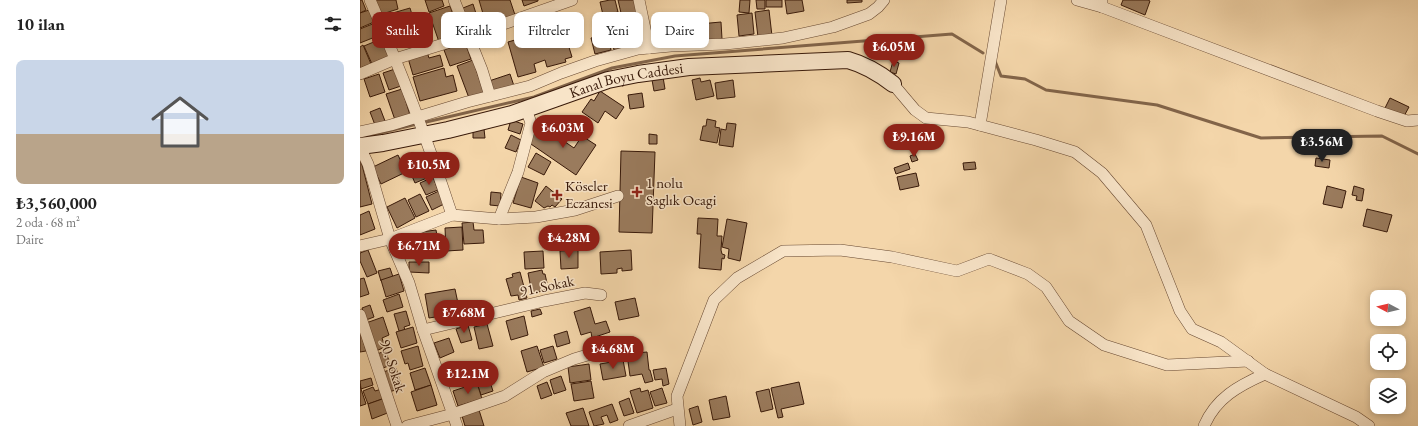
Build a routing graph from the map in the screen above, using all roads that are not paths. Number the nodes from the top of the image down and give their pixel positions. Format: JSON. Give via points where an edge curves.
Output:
{"nodes":[{"id":1,"x":370,"y":0,"type":"edge"},
{"id":2,"x":454,"y":0,"type":"edge"},
{"id":3,"x":572,"y":0,"type":"edge"},
{"id":4,"x":639,"y":0,"type":"edge"},
{"id":5,"x":884,"y":0,"type":"edge"},
{"id":6,"x":1001,"y":0,"type":"edge"},
{"id":7,"x":1077,"y":0,"type":"edge"},
{"id":8,"x":1102,"y":3,"type":"edge"},
{"id":9,"x":544,"y":4,"type":"edge"},
{"id":10,"x":459,"y":12,"type":"edge"},
{"id":11,"x":506,"y":20,"type":"edge"},
{"id":12,"x":441,"y":45,"type":"edge"},
{"id":13,"x":474,"y":48,"type":"edge"},
{"id":14,"x":649,"y":48,"type":"junction"},
{"id":15,"x":396,"y":59,"type":"junction"},
{"id":16,"x":360,"y":74,"type":"edge"},
{"id":17,"x":893,"y":84,"type":"joint"},
{"id":18,"x":490,"y":96,"type":"junction"},
{"id":19,"x":526,"y":109,"type":"junction"},
{"id":20,"x":417,"y":117,"type":"junction"},
{"id":21,"x":1418,"y":120,"type":"edge"},
{"id":22,"x":980,"y":125,"type":"junction"},
{"id":23,"x":360,"y":132,"type":"edge"},
{"id":24,"x":424,"y":135,"type":"junction"},
{"id":25,"x":360,"y":146,"type":"edge"},
{"id":26,"x":618,"y":196,"type":"dead end"},
{"id":27,"x":452,"y":215,"type":"junction"},
{"id":28,"x":499,"y":219,"type":"junction"},
{"id":29,"x":390,"y":239,"type":"junction"},
{"id":30,"x":360,"y":246,"type":"edge"},
{"id":31,"x":601,"y":295,"type":"dead end"},
{"id":32,"x":360,"y":315,"type":"edge"},
{"id":33,"x":422,"y":330,"type":"junction"},
{"id":34,"x":631,"y":342,"type":"dead end"},
{"id":35,"x":1248,"y":361,"type":"junction"},
{"id":36,"x":1265,"y":374,"type":"junction"},
{"id":37,"x":677,"y":409,"type":"junction"},
{"id":38,"x":453,"y":414,"type":"junction"},
{"id":39,"x":397,"y":426,"type":"edge"},
{"id":40,"x":407,"y":426,"type":"edge"},
{"id":41,"x":457,"y":426,"type":"edge"},
{"id":42,"x":629,"y":426,"type":"edge"},
{"id":43,"x":680,"y":426,"type":"edge"},
{"id":44,"x":1204,"y":426,"type":"edge"},
{"id":45,"x":1370,"y":426,"type":"edge"}],
"edges":[{"from":1,"to":15,"type":"street"},
{"from":2,"to":10,"type":"street"},
{"from":3,"to":9,"type":"street"},
{"from":4,"to":14,"type":"street"},
{"from":5,"to":14,"type":"street","name":"Kanal Boyu Caddesi","via":[[869,14],[833,27],[782,38]]},
{"from":6,"to":22,"type":"street"},
{"from":7,"to":8,"type":"street"},
{"from":8,"to":21,"type":"street","via":[[1377,112],[1407,121]]},
{"from":9,"to":11,"type":"street"},
{"from":12,"to":15,"type":"street"},
{"from":13,"to":18,"type":"street"},
{"from":14,"to":18,"type":"street","name":"Kanal Boyu Caddesi","via":[[595,61],[530,86]]},
{"from":15,"to":16,"type":"street"},
{"from":15,"to":20,"type":"street"},
{"from":17,"to":19,"type":"street","name":"Kanal Boyu Caddesi","via":[[863,64],[848,60],[689,67],[608,80]]},
{"from":17,"to":22,"type":"street","via":[[914,110],[926,118]]},
{"from":18,"to":20,"type":"street","name":"Kanal Boyu Caddesi"},
{"from":19,"to":24,"type":"street","name":"Kanal Boyu Caddesi"},
{"from":19,"to":28,"type":"street","via":[[531,123],[518,172]]},
{"from":20,"to":23,"type":"street","name":"Kanal Boyu Caddesi"},
{"from":20,"to":24,"type":"street"},
{"from":22,"to":35,"type":"street","via":[[1075,152],[1102,173],[1146,225],[1180,311],[1192,329],[1221,342]]},
{"from":24,"to":25,"type":"street","name":"Kanal Boyu Caddesi"},
{"from":24,"to":27,"type":"street"},
{"from":25,"to":29,"type":"street","via":[[368,164]]},
{"from":26,"to":28,"type":"street","via":[[575,210],[536,217]]},
{"from":27,"to":28,"type":"street"},
{"from":27,"to":29,"type":"street"},
{"from":29,"to":30,"type":"street"},
{"from":29,"to":33,"type":"street","via":[[409,283]]},
{"from":31,"to":33,"type":"street","name":"91. Sokak","via":[[585,293],[544,301]]},
{"from":32,"to":39,"type":"street","name":"90. Sokak"},
{"from":33,"to":38,"type":"street"},
{"from":34,"to":38,"type":"street","via":[[574,359],[544,372],[505,396]]},
{"from":35,"to":36,"type":"street"},
{"from":35,"to":37,"type":"street","via":[[1167,365],[1104,345],[1069,321],[1046,287],[1028,274],[989,259],[957,271],[892,257],[840,250],[783,251],[737,278],[714,300],[677,396]]},
{"from":36,"to":44,"type":"street","via":[[1228,394],[1210,414]]},
{"from":36,"to":45,"type":"street"},
{"from":37,"to":42,"type":"street"},
{"from":37,"to":43,"type":"street"},
{"from":38,"to":40,"type":"street"},
{"from":38,"to":41,"type":"street"}]}
